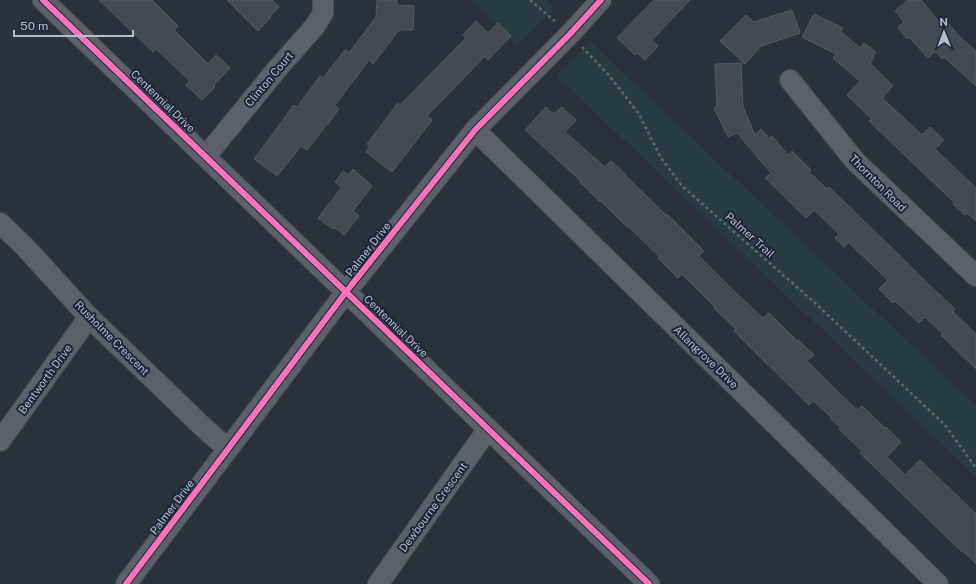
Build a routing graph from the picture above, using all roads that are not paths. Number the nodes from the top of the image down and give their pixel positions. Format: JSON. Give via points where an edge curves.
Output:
{"nodes":[{"id":1,"x":43,"y":0,"type":"edge"},
{"id":2,"x":323,"y":0,"type":"edge"},
{"id":3,"x":601,"y":0,"type":"edge"},
{"id":4,"x":790,"y":80,"type":"dead end"},
{"id":5,"x":474,"y":130,"type":"junction"},
{"id":6,"x":206,"y":156,"type":"junction"},
{"id":7,"x":0,"y":223,"type":"edge"},
{"id":8,"x":976,"y":276,"type":"edge"},
{"id":9,"x":346,"y":292,"type":"junction"},
{"id":10,"x":89,"y":317,"type":"junction"},
{"id":11,"x":488,"y":429,"type":"junction"},
{"id":12,"x":0,"y":441,"type":"edge"},
{"id":13,"x":228,"y":449,"type":"junction"},
{"id":14,"x":126,"y":584,"type":"edge"},
{"id":15,"x":378,"y":584,"type":"edge"},
{"id":16,"x":649,"y":584,"type":"edge"},
{"id":17,"x":938,"y":584,"type":"edge"}],
"edges":[{"from":1,"to":6,"type":"street","name":"Centennial Drive"},
{"from":2,"to":6,"type":"street","name":"Clinton Court","via":[[323,13],[315,26]]},
{"from":3,"to":5,"type":"street","name":"Palmer Drive"},
{"from":4,"to":8,"type":"street","name":"Thornton Road","via":[[855,161]]},
{"from":5,"to":9,"type":"street","name":"Palmer Drive"},
{"from":5,"to":17,"type":"street","name":"Allangrove Drive"},
{"from":6,"to":9,"type":"street","name":"Centennial Drive"},
{"from":7,"to":10,"type":"street","name":"Rusholme Crescent"},
{"from":9,"to":11,"type":"street","name":"Centennial Drive"},
{"from":9,"to":13,"type":"street","name":"Palmer Drive"},
{"from":10,"to":12,"type":"street","name":"Bentworth Drive"},
{"from":10,"to":13,"type":"street","name":"Rusholme Crescent"},
{"from":11,"to":15,"type":"street","name":"Dewbourne Crescent"},
{"from":11,"to":16,"type":"street","name":"Centennial Drive"},
{"from":13,"to":14,"type":"street","name":"Palmer Drive"}]}
